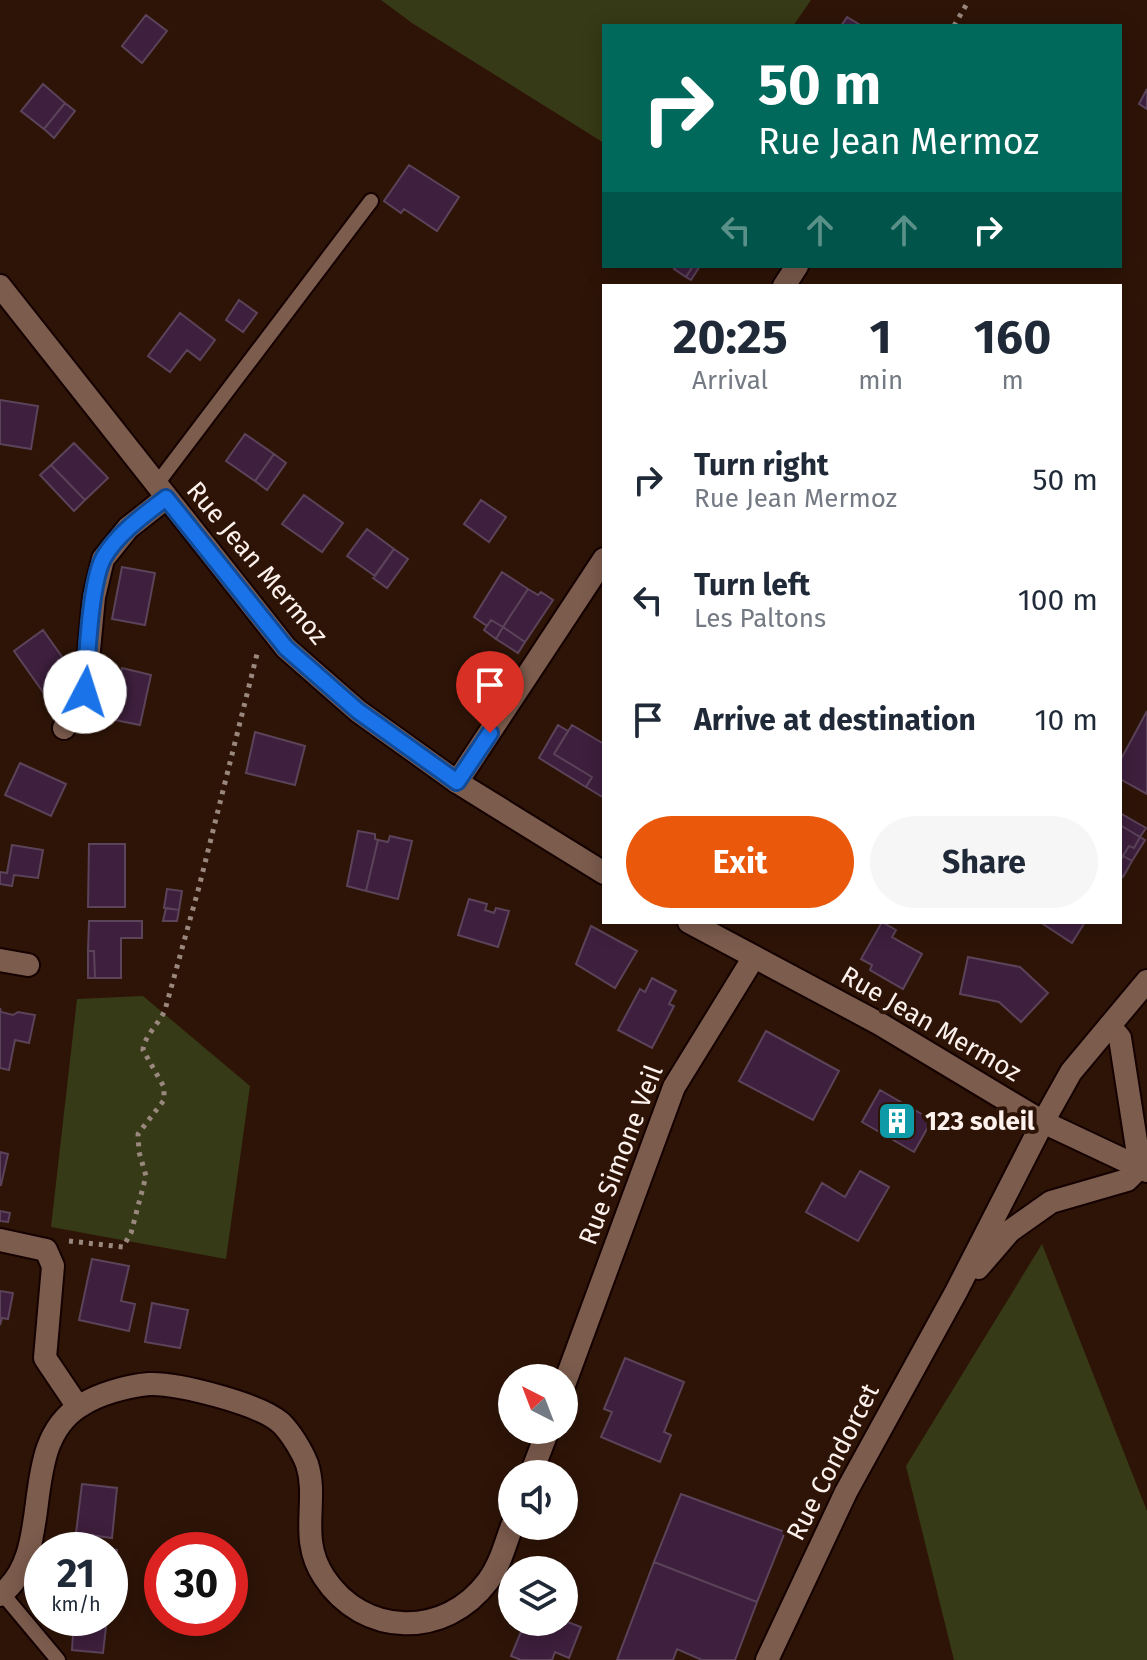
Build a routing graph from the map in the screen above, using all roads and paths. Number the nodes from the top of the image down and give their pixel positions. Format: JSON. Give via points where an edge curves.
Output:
{"nodes":[{"id":1,"x":969,"y":0,"type":"edge"},
{"id":2,"x":955,"y":24,"type":"edge"},
{"id":3,"x":371,"y":201,"type":"dead end"},
{"id":4,"x":0,"y":286,"type":"edge"},
{"id":5,"x":161,"y":492,"type":"junction"},
{"id":6,"x":602,"y":562,"type":"edge"},
{"id":7,"x":265,"y":622,"type":"junction"},
{"id":8,"x":64,"y":728,"type":"dead end"},
{"id":9,"x":457,"y":782,"type":"junction"},
{"id":10,"x":602,"y":872,"type":"edge"},
{"id":11,"x":693,"y":924,"type":"edge"},
{"id":12,"x":754,"y":957,"type":"junction"},
{"id":13,"x":0,"y":960,"type":"edge"},
{"id":14,"x":28,"y":965,"type":"dead end"},
{"id":15,"x":1147,"y":981,"type":"edge"},
{"id":16,"x":1110,"y":1026,"type":"junction"},
{"id":17,"x":1043,"y":1122,"type":"junction"},
{"id":18,"x":1143,"y":1169,"type":"edge"},
{"id":19,"x":0,"y":1240,"type":"edge"},
{"id":20,"x":46,"y":1250,"type":"junction"},
{"id":21,"x":956,"y":1292,"type":"junction"},
{"id":22,"x":572,"y":1364,"type":"edge"},
{"id":23,"x":78,"y":1407,"type":"junction"},
{"id":24,"x":507,"y":1540,"type":"edge"},
{"id":25,"x":1,"y":1594,"type":"edge"},
{"id":26,"x":58,"y":1660,"type":"edge"},
{"id":27,"x":767,"y":1660,"type":"edge"}],
"edges":[{"from":1,"to":2,"type":"path"},
{"from":3,"to":5,"type":"lane"},
{"from":4,"to":5,"type":"street","name":"Rue Jean Mermoz"},
{"from":5,"to":7,"type":"street","name":"Rue Jean Mermoz"},
{"from":5,"to":8,"type":"street","via":[[103,559],[85,692]]},
{"from":6,"to":9,"type":"street"},
{"from":7,"to":9,"type":"street","name":"Rue Jean Mermoz","via":[[286,648],[358,711]]},
{"from":7,"to":20,"type":"path","via":[[165,1010],[143,1043],[164,1087],[164,1100],[138,1134],[146,1176],[131,1233],[123,1247],[58,1240]]},
{"from":9,"to":10,"type":"street","name":"Rue Jean Mermoz"},
{"from":11,"to":12,"type":"street","name":"Rue Jean Mermoz"},
{"from":12,"to":17,"type":"street","name":"Rue Jean Mermoz","via":[[880,1024]]},
{"from":12,"to":22,"type":"street","name":"Rue Simone Veil","via":[[674,1087]]},
{"from":13,"to":14,"type":"street"},
{"from":15,"to":16,"type":"street","name":"Rue Condorcet"},
{"from":16,"to":17,"type":"street","name":"Rue Condorcet","via":[[1071,1072]]},
{"from":16,"to":18,"type":"street","via":[[1120,1038]]},
{"from":17,"to":18,"type":"street","name":"Rue Jean Mermoz"},
{"from":17,"to":21,"type":"street","name":"Rue Condorcet"},
{"from":18,"to":21,"type":"street","name":"Rue Condorcet","via":[[1127,1180],[1051,1202],[1010,1231]]},
{"from":19,"to":20,"type":"street"},
{"from":20,"to":23,"type":"street","via":[[53,1266],[45,1358]]},
{"from":21,"to":27,"type":"street","name":"Rue Condorcet","via":[[846,1492]]},
{"from":23,"to":24,"type":"street","via":[[114,1391],[149,1384],[190,1389],[262,1410],[282,1424],[307,1465],[308,1525],[322,1575],[355,1608],[392,1623],[435,1620],[472,1598],[487,1583]]},
{"from":23,"to":25,"type":"street","via":[[52,1435],[30,1546],[12,1587]]},
{"from":25,"to":26,"type":"lane"}]}
